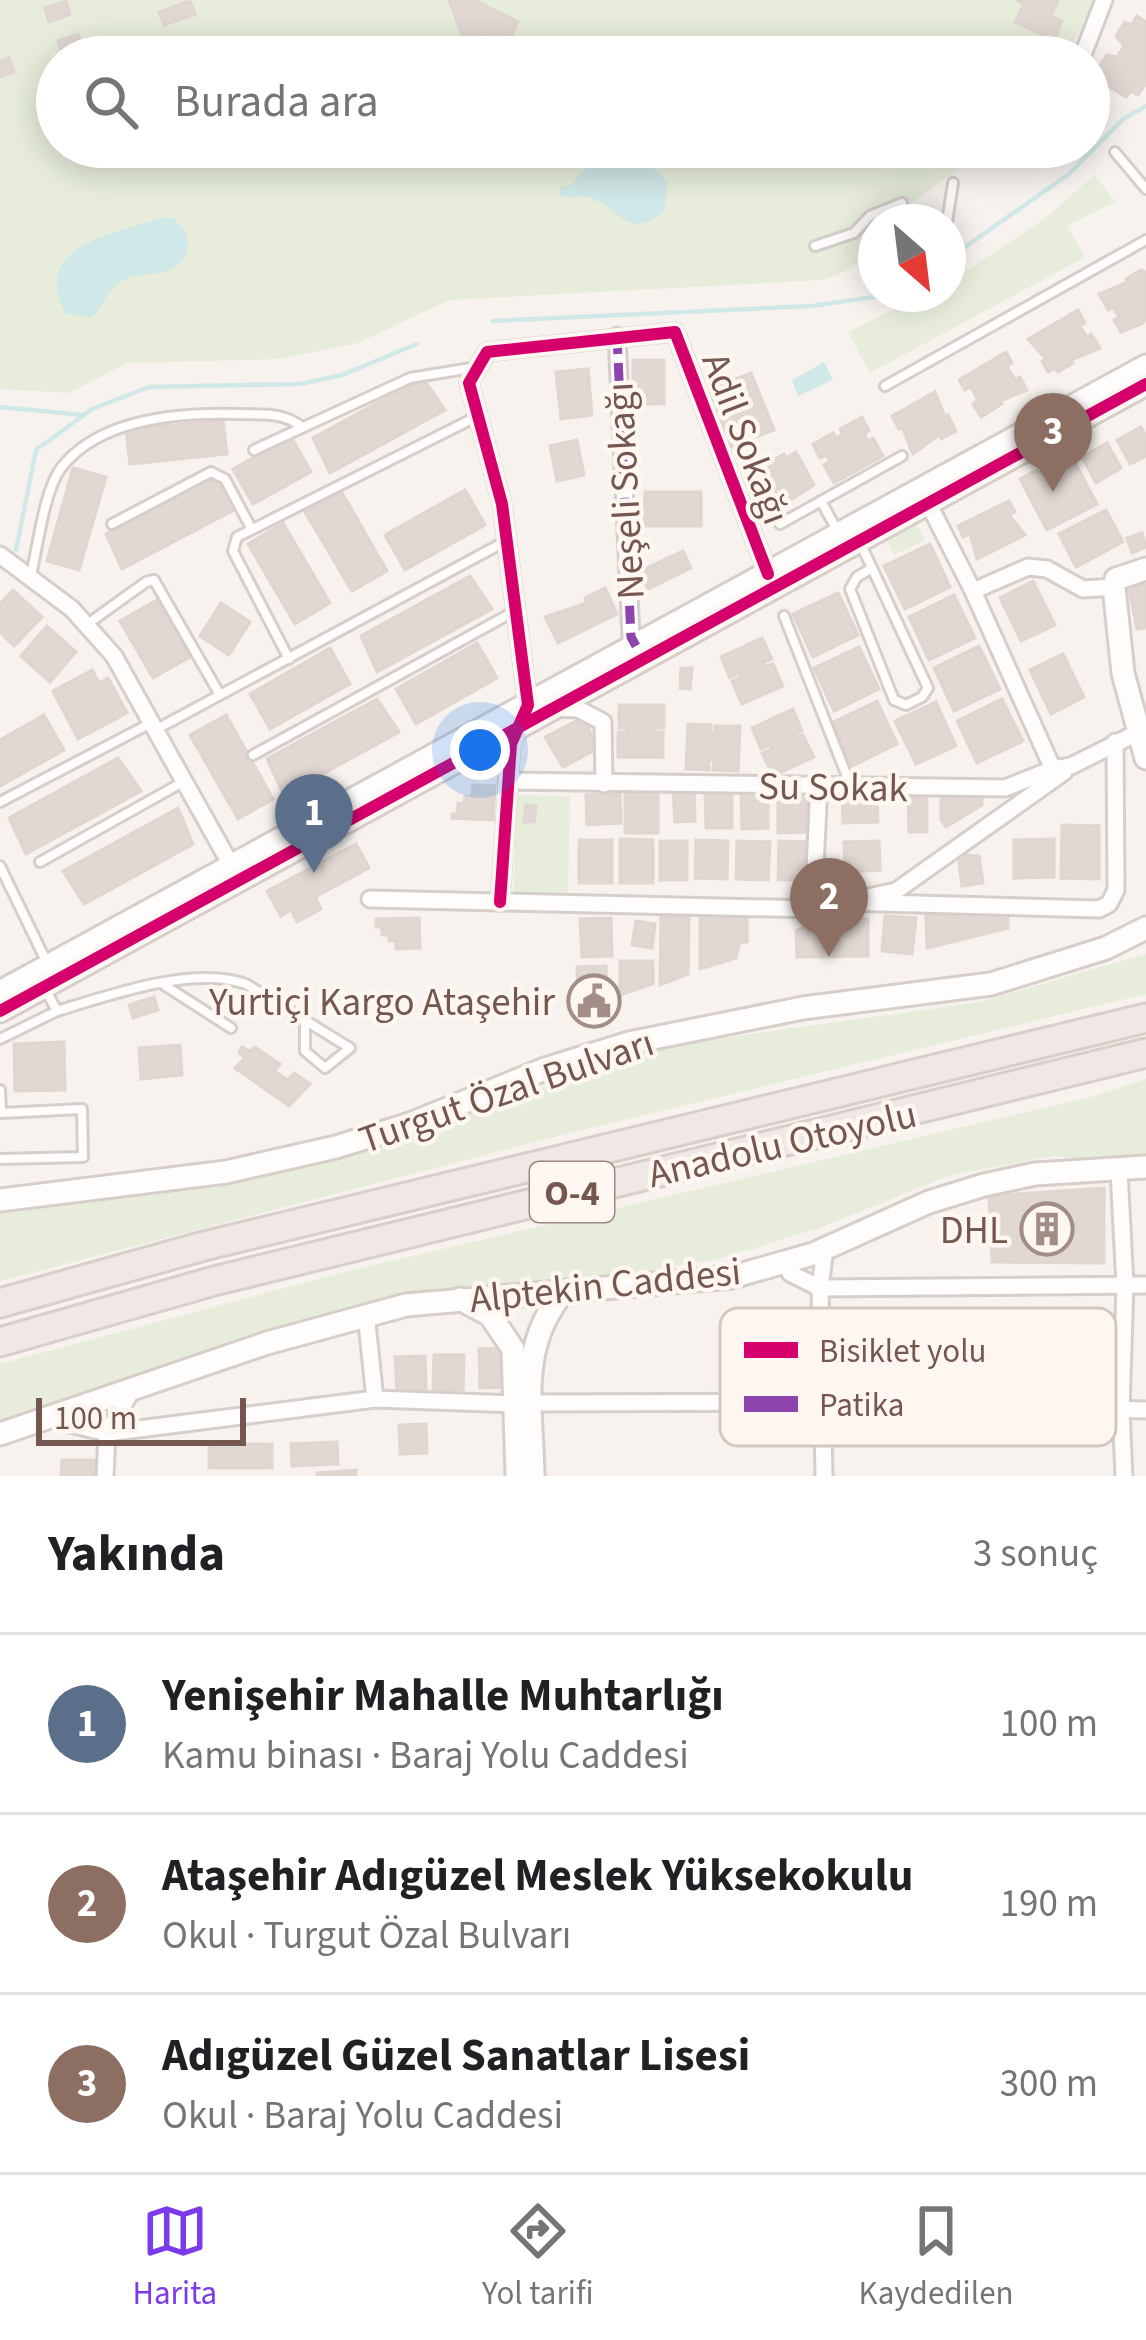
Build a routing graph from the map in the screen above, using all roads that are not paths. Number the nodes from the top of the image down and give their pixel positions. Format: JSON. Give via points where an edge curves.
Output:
{"nodes":[{"id":1,"x":1104,"y":0,"type":"edge"},
{"id":2,"x":1090,"y":36,"type":"edge"},
{"id":3,"x":1115,"y":152,"type":"dead end"},
{"id":4,"x":953,"y":183,"type":"dead end"},
{"id":5,"x":1146,"y":188,"type":"edge"},
{"id":6,"x":902,"y":203,"type":"dead end"},
{"id":7,"x":950,"y":204,"type":"edge"},
{"id":8,"x":1146,"y":240,"type":"edge"},
{"id":9,"x":815,"y":246,"type":"dead end"},
{"id":10,"x":617,"y":336,"type":"junction"},
{"id":11,"x":1146,"y":366,"type":"edge"},
{"id":12,"x":478,"y":367,"type":"junction"},
{"id":13,"x":1146,"y":384,"type":"edge"},
{"id":14,"x":884,"y":386,"type":"dead end"},
{"id":15,"x":478,"y":416,"type":"junction"},
{"id":16,"x":302,"y":427,"type":"junction"},
{"id":17,"x":254,"y":449,"type":"dead end"},
{"id":18,"x":902,"y":456,"type":"dead end"},
{"id":19,"x":926,"y":497,"type":"junction"},
{"id":20,"x":821,"y":501,"type":"junction"},
{"id":21,"x":112,"y":524,"type":"dead end"},
{"id":22,"x":780,"y":524,"type":"dead end"},
{"id":23,"x":251,"y":528,"type":"junction"},
{"id":24,"x":849,"y":538,"type":"junction"},
{"id":25,"x":508,"y":541,"type":"junction"},
{"id":26,"x":0,"y":555,"type":"edge"},
{"id":27,"x":872,"y":568,"type":"junction"},
{"id":28,"x":1146,"y":568,"type":"edge"},
{"id":29,"x":767,"y":574,"type":"junction"},
{"id":30,"x":31,"y":576,"type":"junction"},
{"id":31,"x":1114,"y":587,"type":"junction"},
{"id":32,"x":973,"y":591,"type":"junction"},
{"id":33,"x":516,"y":611,"type":"junction"},
{"id":34,"x":784,"y":616,"type":"dead end"},
{"id":35,"x":87,"y":624,"type":"junction"},
{"id":36,"x":636,"y":646,"type":"junction"},
{"id":37,"x":289,"y":658,"type":"junction"},
{"id":38,"x":220,"y":695,"type":"junction"},
{"id":39,"x":528,"y":705,"type":"junction"},
{"id":40,"x":555,"y":708,"type":"junction"},
{"id":41,"x":153,"y":726,"type":"junction"},
{"id":42,"x":516,"y":730,"type":"junction"},
{"id":43,"x":1142,"y":732,"type":"edge"},
{"id":44,"x":1115,"y":742,"type":"junction"},
{"id":45,"x":253,"y":755,"type":"dead end"},
{"id":46,"x":1146,"y":758,"type":"edge"},
{"id":47,"x":1071,"y":766,"type":"junction"},
{"id":48,"x":1053,"y":769,"type":"junction"},
{"id":49,"x":507,"y":781,"type":"junction"},
{"id":50,"x":184,"y":782,"type":"junction"},
{"id":51,"x":604,"y":784,"type":"junction"},
{"id":52,"x":819,"y":784,"type":"junction"},
{"id":53,"x":850,"y":785,"type":"junction"},
{"id":54,"x":0,"y":802,"type":"edge"},
{"id":55,"x":40,"y":862,"type":"dead end"},
{"id":56,"x":0,"y":866,"type":"edge"},
{"id":57,"x":236,"y":875,"type":"junction"},
{"id":58,"x":370,"y":898,"type":"dead end"},
{"id":59,"x":500,"y":902,"type":"junction"},
{"id":60,"x":844,"y":902,"type":"junction"},
{"id":61,"x":813,"y":909,"type":"junction"},
{"id":62,"x":1146,"y":916,"type":"edge"},
{"id":63,"x":1146,"y":928,"type":"edge"},
{"id":64,"x":1146,"y":939,"type":"edge"},
{"id":65,"x":1106,"y":948,"type":"junction"},
{"id":66,"x":46,"y":977,"type":"junction"},
{"id":67,"x":163,"y":985,"type":"junction"},
{"id":68,"x":0,"y":992,"type":"edge"},
{"id":69,"x":0,"y":1011,"type":"edge"},
{"id":70,"x":58,"y":1011,"type":"junction"},
{"id":71,"x":1146,"y":1018,"type":"edge"},
{"id":72,"x":305,"y":1021,"type":"junction"},
{"id":73,"x":231,"y":1028,"type":"dead end"},
{"id":74,"x":0,"y":1039,"type":"edge"},
{"id":75,"x":1146,"y":1053,"type":"edge"},
{"id":76,"x":0,"y":1090,"type":"edge"},
{"id":77,"x":0,"y":1159,"type":"edge"},
{"id":78,"x":1146,"y":1167,"type":"edge"},
{"id":79,"x":1119,"y":1171,"type":"junction"},
{"id":80,"x":0,"y":1200,"type":"edge"},
{"id":81,"x":825,"y":1248,"type":"junction"},
{"id":82,"x":785,"y":1263,"type":"junction"},
{"id":83,"x":1126,"y":1285,"type":"junction"},
{"id":84,"x":1146,"y":1285,"type":"edge"},
{"id":85,"x":820,"y":1288,"type":"junction"},
{"id":86,"x":564,"y":1291,"type":"junction"},
{"id":87,"x":459,"y":1298,"type":"junction"},
{"id":88,"x":0,"y":1303,"type":"edge"},
{"id":89,"x":820,"y":1308,"type":"edge"},
{"id":90,"x":366,"y":1314,"type":"junction"},
{"id":91,"x":0,"y":1342,"type":"edge"},
{"id":92,"x":132,"y":1390,"type":"junction"},
{"id":93,"x":375,"y":1399,"type":"junction"},
{"id":94,"x":720,"y":1402,"type":"edge"},
{"id":95,"x":524,"y":1403,"type":"junction"},
{"id":96,"x":1116,"y":1409,"type":"edge"},
{"id":97,"x":1121,"y":1409,"type":"junction"},
{"id":98,"x":1146,"y":1410,"type":"edge"},
{"id":99,"x":50,"y":1418,"type":"junction"},
{"id":100,"x":0,"y":1433,"type":"edge"},
{"id":101,"x":107,"y":1433,"type":"junction"},
{"id":102,"x":823,"y":1446,"type":"edge"},
{"id":103,"x":105,"y":1476,"type":"edge"},
{"id":104,"x":517,"y":1476,"type":"edge"},
{"id":105,"x":533,"y":1476,"type":"edge"},
{"id":106,"x":824,"y":1476,"type":"edge"},
{"id":107,"x":1124,"y":1476,"type":"edge"}],
"edges":[{"from":1,"to":2,"type":"street"},
{"from":3,"to":5,"type":"lane"},
{"from":4,"to":7,"type":"lane"},
{"from":6,"to":9,"type":"lane"},
{"from":8,"to":14,"type":"lane"},
{"from":10,"to":12,"type":"street","name":"Adil Sokağı","via":[[487,352]]},
{"from":10,"to":29,"type":"street","name":"Adil Sokağı","via":[[675,332]]},
{"from":10,"to":36,"type":"street","name":"Neşeli Sokağı"},
{"from":11,"to":19,"type":"street"},
{"from":12,"to":15,"type":"street","via":[[469,383]]},
{"from":12,"to":16,"type":"lane","via":[[410,377]]},
{"from":13,"to":19,"type":"street"},
{"from":15,"to":23,"type":"lane"},
{"from":15,"to":25,"type":"street"},
{"from":16,"to":17,"type":"lane"},
{"from":16,"to":30,"type":"lane","via":[[271,414],[170,416],[92,442],[54,478]]},
{"from":18,"to":20,"type":"lane"},
{"from":19,"to":24,"type":"street"},
{"from":19,"to":32,"type":"street"},
{"from":20,"to":22,"type":"lane"},
{"from":20,"to":24,"type":"lane"},
{"from":21,"to":23,"type":"lane","via":[[211,472],[224,479]]},
{"from":23,"to":37,"type":"lane","via":[[233,551]]},
{"from":24,"to":27,"type":"lane"},
{"from":24,"to":29,"type":"street"},
{"from":24,"to":40,"type":"street"},
{"from":25,"to":33,"type":"street"},
{"from":25,"to":37,"type":"lane"},
{"from":26,"to":30,"type":"street"},
{"from":27,"to":27,"type":"lane","via":[[928,688],[906,705],[894,700],[850,589]]},
{"from":28,"to":31,"type":"street"},
{"from":29,"to":36,"type":"street"},
{"from":30,"to":35,"type":"street"},
{"from":31,"to":32,"type":"street","via":[[1083,589],[1028,567]]},
{"from":31,"to":43,"type":"street","via":[[1123,673]]},
{"from":32,"to":48,"type":"street"},
{"from":33,"to":39,"type":"street"},
{"from":33,"to":45,"type":"lane"},
{"from":34,"to":53,"type":"lane"},
{"from":35,"to":38,"type":"lane","via":[[154,580]]},
{"from":35,"to":41,"type":"street"},
{"from":36,"to":39,"type":"street"},
{"from":37,"to":38,"type":"lane"},
{"from":38,"to":41,"type":"lane"},
{"from":39,"to":40,"type":"street"},
{"from":39,"to":42,"type":"street"},
{"from":39,"to":57,"type":"street"},
{"from":40,"to":42,"type":"street"},
{"from":40,"to":51,"type":"street","via":[[603,722]]},
{"from":41,"to":50,"type":"street"},
{"from":41,"to":54,"type":"lane"},
{"from":42,"to":49,"type":"street"},
{"from":42,"to":57,"type":"street"},
{"from":43,"to":44,"type":"street","name":"Su Sokak"},
{"from":43,"to":46,"type":"street"},
{"from":44,"to":47,"type":"street","name":"Su Sokak"},
{"from":44,"to":60,"type":"street","via":[[1116,890],[1099,910]]},
{"from":47,"to":48,"type":"street","name":"Su Sokak"},
{"from":47,"to":60,"type":"street","via":[[896,891]]},
{"from":48,"to":53,"type":"street","name":"Su Sokak","via":[[1005,788]]},
{"from":49,"to":51,"type":"street","name":"Su Sokak"},
{"from":49,"to":59,"type":"street"},
{"from":50,"to":55,"type":"lane"},
{"from":50,"to":57,"type":"street"},
{"from":51,"to":52,"type":"street","name":"Su Sokak"},
{"from":52,"to":53,"type":"street","name":"Su Sokak"},
{"from":52,"to":61,"type":"street"},
{"from":56,"to":66,"type":"lane"},
{"from":57,"to":66,"type":"street"},
{"from":58,"to":59,"type":"street"},
{"from":59,"to":61,"type":"street"},
{"from":60,"to":61,"type":"street"},
{"from":62,"to":65,"type":"street"},
{"from":63,"to":65,"type":"street","name":"Turgut Özal Bulvarı"},
{"from":64,"to":65,"type":"street"},
{"from":65,"to":80,"type":"street","name":"Turgut Özal Bulvarı","via":[[992,984],[803,1008],[629,1043],[410,1124],[226,1172]]},
{"from":66,"to":68,"type":"street"},
{"from":66,"to":69,"type":"street"},
{"from":66,"to":70,"type":"lane"},
{"from":67,"to":70,"type":"lane"},
{"from":67,"to":72,"type":"lane","via":[[230,978]]},
{"from":67,"to":73,"type":"lane"},
{"from":70,"to":74,"type":"lane"},
{"from":71,"to":88,"type":"highway","name":"Anadolu Otoyolu","number":"O-4"},
{"from":72,"to":72,"type":"lane","via":[[304,1052],[319,1066],[350,1048]]},
{"from":75,"to":91,"type":"highway","name":"Anadolu Otoyolu","number":"O-4","via":[[258,1270]]},
{"from":76,"to":77,"type":"lane","via":[[1,1114],[82,1109],[83,1157]]},
{"from":78,"to":79,"type":"street","name":"Alptekin Caddesi"},
{"from":79,"to":81,"type":"street","name":"Alptekin Caddesi","via":[[984,1185]]},
{"from":79,"to":83,"type":"street"},
{"from":81,"to":82,"type":"street","name":"Alptekin Caddesi"},
{"from":81,"to":85,"type":"street"},
{"from":82,"to":85,"type":"street"},
{"from":82,"to":86,"type":"street","name":"Alptekin Caddesi","via":[[732,1276]]},
{"from":83,"to":84,"type":"street"},
{"from":83,"to":85,"type":"street"},
{"from":83,"to":97,"type":"street"},
{"from":85,"to":89,"type":"street"},
{"from":86,"to":87,"type":"street","name":"Alptekin Caddesi"},
{"from":86,"to":95,"type":"street","via":[[535,1336]]},
{"from":87,"to":90,"type":"street","name":"Alptekin Caddesi"},
{"from":87,"to":95,"type":"street","via":[[505,1332]]},
{"from":90,"to":92,"type":"street","name":"Alptekin Caddesi"},
{"from":90,"to":93,"type":"street"},
{"from":92,"to":99,"type":"street","name":"Alptekin Caddesi"},
{"from":92,"to":101,"type":"street"},
{"from":93,"to":95,"type":"street"},
{"from":93,"to":101,"type":"street"},
{"from":94,"to":95,"type":"street"},
{"from":95,"to":104,"type":"street"},
{"from":95,"to":105,"type":"street"},
{"from":96,"to":97,"type":"street"},
{"from":97,"to":98,"type":"street"},
{"from":97,"to":107,"type":"street"},
{"from":99,"to":100,"type":"street","name":"Alptekin Caddesi"},
{"from":99,"to":101,"type":"street"},
{"from":101,"to":103,"type":"street"},
{"from":102,"to":106,"type":"street"}]}
